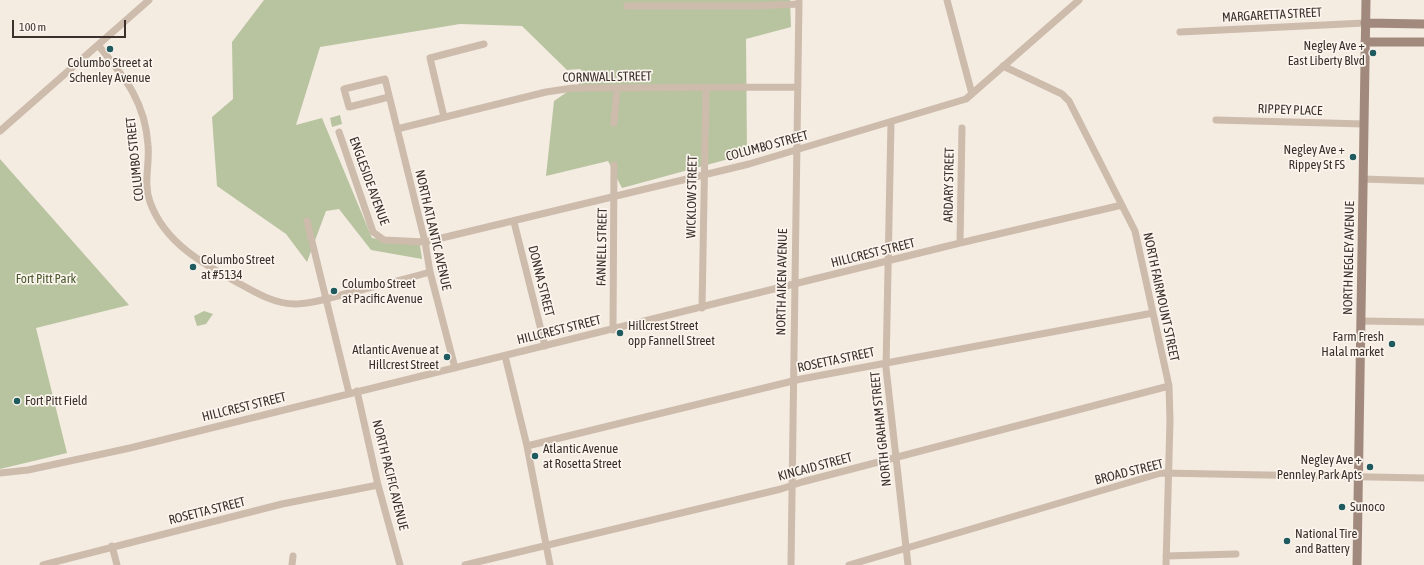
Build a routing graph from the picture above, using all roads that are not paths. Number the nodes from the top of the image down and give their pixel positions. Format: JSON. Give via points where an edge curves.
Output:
{"nodes":[{"id":1,"x":149,"y":0,"type":"edge"},
{"id":2,"x":947,"y":0,"type":"edge"},
{"id":3,"x":1079,"y":0,"type":"edge"},
{"id":4,"x":1366,"y":0,"type":"edge"},
{"id":5,"x":799,"y":2,"type":"edge"},
{"id":6,"x":627,"y":6,"type":"dead end"},
{"id":7,"x":1365,"y":23,"type":"junction"},
{"id":8,"x":1424,"y":24,"type":"edge"},
{"id":9,"x":1180,"y":32,"type":"dead end"},
{"id":10,"x":1365,"y":42,"type":"junction"},
{"id":11,"x":1424,"y":42,"type":"edge"},
{"id":12,"x":484,"y":44,"type":"dead end"},
{"id":13,"x":98,"y":45,"type":"junction"},
{"id":14,"x":1003,"y":66,"type":"junction"},
{"id":15,"x":797,"y":87,"type":"junction"},
{"id":16,"x":616,"y":88,"type":"junction"},
{"id":17,"x":706,"y":88,"type":"junction"},
{"id":18,"x":972,"y":94,"type":"junction"},
{"id":19,"x":389,"y":97,"type":"junction"},
{"id":20,"x":444,"y":117,"type":"junction"},
{"id":21,"x":1216,"y":120,"type":"dead end"},
{"id":22,"x":891,"y":122,"type":"junction"},
{"id":23,"x":614,"y":123,"type":"dead end"},
{"id":24,"x":1364,"y":124,"type":"junction"},
{"id":25,"x":962,"y":128,"type":"dead end"},
{"id":26,"x":398,"y":129,"type":"junction"},
{"id":27,"x":0,"y":131,"type":"edge"},
{"id":28,"x":339,"y":132,"type":"dead end"},
{"id":29,"x":796,"y":151,"type":"junction"},
{"id":30,"x":614,"y":165,"type":"dead end"},
{"id":31,"x":704,"y":174,"type":"junction"},
{"id":32,"x":1363,"y":179,"type":"junction"},
{"id":33,"x":1424,"y":181,"type":"edge"},
{"id":34,"x":614,"y":196,"type":"junction"},
{"id":35,"x":1122,"y":205,"type":"junction"},
{"id":36,"x":307,"y":221,"type":"dead end"},
{"id":37,"x":514,"y":222,"type":"junction"},
{"id":38,"x":425,"y":242,"type":"junction"},
{"id":39,"x":960,"y":243,"type":"junction"},
{"id":40,"x":888,"y":262,"type":"junction"},
{"id":41,"x":430,"y":272,"type":"junction"},
{"id":42,"x":794,"y":285,"type":"junction"},
{"id":43,"x":326,"y":298,"type":"junction"},
{"id":44,"x":702,"y":308,"type":"junction"},
{"id":45,"x":1153,"y":313,"type":"junction"},
{"id":46,"x":1361,"y":321,"type":"junction"},
{"id":47,"x":1424,"y":322,"type":"edge"},
{"id":48,"x":613,"y":330,"type":"junction"},
{"id":49,"x":545,"y":346,"type":"junction"},
{"id":50,"x":506,"y":356,"type":"junction"},
{"id":51,"x":886,"y":362,"type":"junction"},
{"id":52,"x":455,"y":368,"type":"junction"},
{"id":53,"x":793,"y":381,"type":"junction"},
{"id":54,"x":1169,"y":386,"type":"junction"},
{"id":55,"x":358,"y":391,"type":"junction"},
{"id":56,"x":349,"y":393,"type":"junction"},
{"id":57,"x":527,"y":446,"type":"junction"},
{"id":58,"x":896,"y":458,"type":"junction"},
{"id":59,"x":0,"y":473,"type":"edge"},
{"id":60,"x":1169,"y":473,"type":"junction"},
{"id":61,"x":1358,"y":477,"type":"junction"},
{"id":62,"x":1424,"y":478,"type":"edge"},
{"id":63,"x":378,"y":485,"type":"junction"},
{"id":64,"x":791,"y":485,"type":"junction"},
{"id":65,"x":546,"y":545,"type":"junction"},
{"id":66,"x":112,"y":546,"type":"junction"},
{"id":67,"x":906,"y":549,"type":"junction"},
{"id":68,"x":1236,"y":554,"type":"dead end"},
{"id":69,"x":293,"y":556,"type":"dead end"},
{"id":70,"x":1166,"y":556,"type":"junction"},
{"id":71,"x":43,"y":565,"type":"edge"},
{"id":72,"x":117,"y":565,"type":"edge"},
{"id":73,"x":292,"y":565,"type":"edge"},
{"id":74,"x":400,"y":565,"type":"edge"},
{"id":75,"x":465,"y":565,"type":"edge"},
{"id":76,"x":550,"y":565,"type":"edge"},
{"id":77,"x":791,"y":565,"type":"edge"},
{"id":78,"x":849,"y":565,"type":"edge"},
{"id":79,"x":908,"y":565,"type":"edge"},
{"id":80,"x":1166,"y":565,"type":"edge"},
{"id":81,"x":1357,"y":565,"type":"edge"}],
"edges":[{"from":1,"to":13,"type":"street"},
{"from":2,"to":18,"type":"street"},
{"from":3,"to":14,"type":"street","name":"COLUMBO STREET"},
{"from":4,"to":7,"type":"main road","name":"NORTH NEGLEY AVENUE"},
{"from":5,"to":6,"type":"street","via":[[753,6]]},
{"from":5,"to":15,"type":"street","name":"NORTH AIKEN AVENUE"},
{"from":7,"to":8,"type":"main road"},
{"from":7,"to":9,"type":"street","name":"MARGARETTA STREET"},
{"from":7,"to":10,"type":"main road","name":"NORTH NEGLEY AVENUE"},
{"from":10,"to":11,"type":"main road"},
{"from":10,"to":24,"type":"main road","name":"NORTH NEGLEY AVENUE"},
{"from":12,"to":20,"type":"street","via":[[430,58]]},
{"from":13,"to":27,"type":"street"},
{"from":13,"to":43,"type":"street","name":"COLUMBO STREET","via":[[130,86],[142,110],[148,146],[146,178],[150,201],[157,218],[175,241],[207,267],[269,299],[294,304]]},
{"from":14,"to":18,"type":"street","name":"COLUMBO STREET"},
{"from":14,"to":35,"type":"street","name":"NORTH FAIRMOUNT STREET","via":[[1062,94],[1069,101]]},
{"from":15,"to":17,"type":"street","name":"CORNWALL STREET"},
{"from":15,"to":29,"type":"street","name":"NORTH AIKEN AVENUE"},
{"from":16,"to":17,"type":"street","name":"CORNWALL STREET"},
{"from":16,"to":20,"type":"street","name":"CORNWALL STREET","via":[[573,88],[546,92]]},
{"from":16,"to":23,"type":"street"},
{"from":17,"to":31,"type":"street","name":"WICKLOW STREET"},
{"from":18,"to":22,"type":"street","name":"COLUMBO STREET","via":[[966,99]]},
{"from":19,"to":19,"type":"street","name":"NORTH ATLANTIC AVENUE","via":[[385,78],[344,89],[349,106]]},
{"from":19,"to":26,"type":"street","name":"NORTH ATLANTIC AVENUE"},
{"from":20,"to":26,"type":"street","name":"CORNWALL STREET"},
{"from":21,"to":24,"type":"street","name":"RIPPEY PLACE"},
{"from":22,"to":29,"type":"street","name":"COLUMBO STREET"},
{"from":22,"to":40,"type":"street","name":"NORTH GRAHAM STREET"},
{"from":24,"to":32,"type":"main road","name":"NORTH NEGLEY AVENUE"},
{"from":25,"to":39,"type":"street","name":"ARDARY STREET"},
{"from":26,"to":38,"type":"street","name":"NORTH ATLANTIC AVENUE"},
{"from":28,"to":38,"type":"street","name":"ENGLESIDE AVENUE","via":[[373,232],[384,240]]},
{"from":29,"to":31,"type":"street","name":"COLUMBO STREET"},
{"from":29,"to":42,"type":"street","name":"NORTH AIKEN AVENUE"},
{"from":30,"to":34,"type":"street","name":"FANNELL STREET"},
{"from":31,"to":34,"type":"street","name":"COLUMBO STREET"},
{"from":31,"to":44,"type":"street","name":"WICKLOW STREET"},
{"from":32,"to":33,"type":"street"},
{"from":32,"to":46,"type":"main road","name":"NORTH NEGLEY AVENUE"},
{"from":34,"to":37,"type":"street","name":"COLUMBO STREET"},
{"from":34,"to":48,"type":"street","name":"FANNELL STREET"},
{"from":35,"to":39,"type":"street","name":"HILLCREST STREET"},
{"from":35,"to":45,"type":"street","name":"NORTH FAIRMOUNT STREET","via":[[1135,231]]},
{"from":36,"to":43,"type":"street"},
{"from":37,"to":38,"type":"street","name":"COLUMBO STREET"},
{"from":37,"to":49,"type":"street","name":"DONNA STREET"},
{"from":38,"to":41,"type":"street","name":"NORTH ATLANTIC AVENUE"},
{"from":39,"to":40,"type":"street","name":"HILLCREST STREET"},
{"from":40,"to":42,"type":"street","name":"HILLCREST STREET"},
{"from":40,"to":51,"type":"street","name":"NORTH GRAHAM STREET"},
{"from":41,"to":43,"type":"street","name":"COLUMBO STREET"},
{"from":41,"to":52,"type":"street","name":"NORTH ATLANTIC AVENUE"},
{"from":42,"to":44,"type":"street","name":"HILLCREST STREET"},
{"from":42,"to":53,"type":"street","name":"NORTH AIKEN AVENUE"},
{"from":43,"to":56,"type":"street"},
{"from":44,"to":48,"type":"street","name":"HILLCREST STREET"},
{"from":45,"to":51,"type":"street","name":"ROSETTA STREET"},
{"from":45,"to":54,"type":"street","name":"NORTH FAIRMOUNT STREET"},
{"from":46,"to":47,"type":"street"},
{"from":46,"to":61,"type":"main road","name":"NORTH NEGLEY AVENUE"},
{"from":48,"to":49,"type":"street","name":"HILLCREST STREET"},
{"from":49,"to":50,"type":"street","name":"HILLCREST STREET"},
{"from":50,"to":52,"type":"street","name":"HILLCREST STREET"},
{"from":50,"to":57,"type":"street"},
{"from":51,"to":53,"type":"street","name":"ROSETTA STREET"},
{"from":51,"to":58,"type":"street","name":"NORTH GRAHAM STREET"},
{"from":52,"to":55,"type":"street","name":"HILLCREST STREET"},
{"from":53,"to":57,"type":"street","name":"ROSETTA STREET"},
{"from":53,"to":64,"type":"street","name":"NORTH AIKEN AVENUE"},
{"from":54,"to":58,"type":"street","name":"KINCAID STREET"},
{"from":54,"to":60,"type":"street","name":"NORTH FAIRMOUNT STREET"},
{"from":55,"to":56,"type":"street","name":"HILLCREST STREET"},
{"from":55,"to":63,"type":"street","name":"NORTH PACIFIC AVENUE"},
{"from":56,"to":59,"type":"street","name":"HILLCREST STREET","via":[[130,448],[28,470]]},
{"from":57,"to":65,"type":"street"},
{"from":58,"to":64,"type":"street","name":"KINCAID STREET"},
{"from":58,"to":67,"type":"street","name":"NORTH GRAHAM STREET"},
{"from":60,"to":61,"type":"street","name":"BROAD STREET"},
{"from":60,"to":67,"type":"street","name":"BROAD STREET","via":[[1161,473]]},
{"from":60,"to":70,"type":"street","name":"NORTH FAIRMOUNT STREET"},
{"from":61,"to":62,"type":"street","name":"BROAD STREET"},
{"from":61,"to":81,"type":"main road","name":"NORTH NEGLEY AVENUE"},
{"from":63,"to":66,"type":"street","name":"ROSETTA STREET","via":[[282,504]]},
{"from":63,"to":74,"type":"street","name":"NORTH PACIFIC AVENUE"},
{"from":64,"to":65,"type":"street","name":"KINCAID STREET"},
{"from":64,"to":77,"type":"street","name":"NORTH AIKEN AVENUE"},
{"from":65,"to":75,"type":"street","name":"KINCAID STREET"},
{"from":65,"to":76,"type":"street"},
{"from":66,"to":71,"type":"street","name":"ROSETTA STREET"},
{"from":66,"to":72,"type":"street"},
{"from":67,"to":78,"type":"street","name":"BROAD STREET"},
{"from":67,"to":79,"type":"street","name":"NORTH GRAHAM STREET"},
{"from":68,"to":70,"type":"street"},
{"from":69,"to":73,"type":"street"},
{"from":70,"to":80,"type":"street","name":"NORTH FAIRMOUNT STREET"}]}
